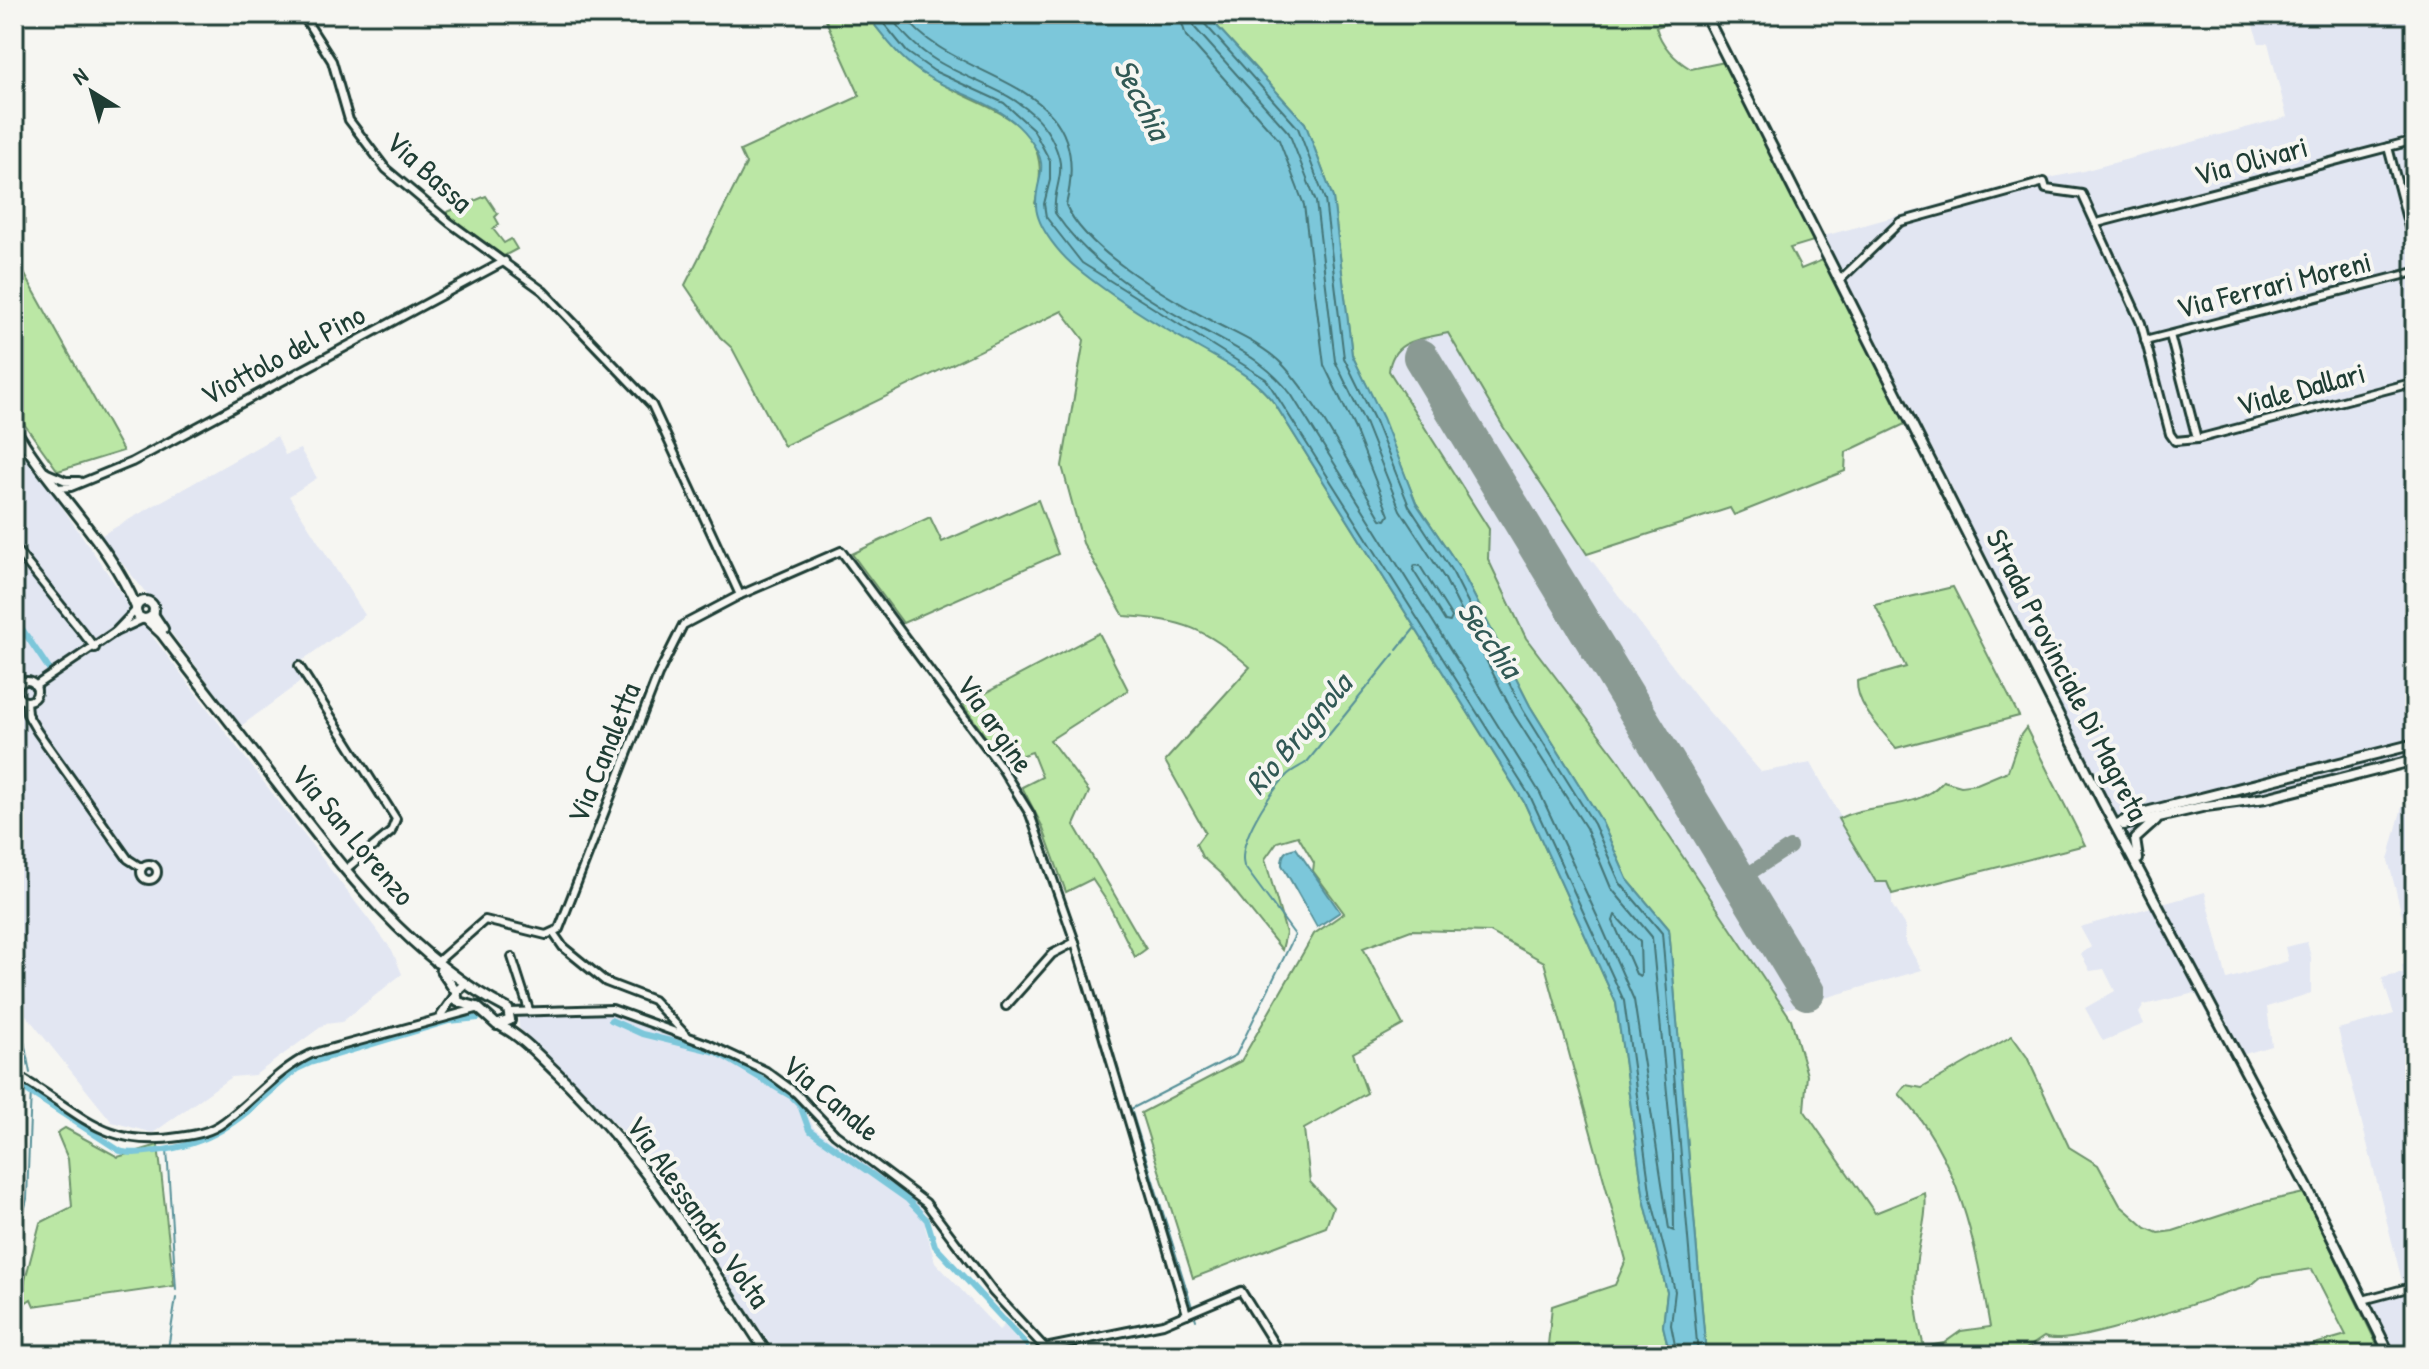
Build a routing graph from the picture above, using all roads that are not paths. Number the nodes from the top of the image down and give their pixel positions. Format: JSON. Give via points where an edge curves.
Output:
{"nodes":[{"id":1,"x":302,"y":14,"type":"edge"},
{"id":2,"x":1705,"y":14,"type":"edge"},
{"id":3,"x":2415,"y":140,"type":"edge"},
{"id":4,"x":2388,"y":147,"type":"junction"},
{"id":5,"x":2097,"y":223,"type":"junction"},
{"id":6,"x":2415,"y":250,"type":"edge"},
{"id":7,"x":505,"y":261,"type":"junction"},
{"id":8,"x":2415,"y":272,"type":"edge"},
{"id":9,"x":1840,"y":280,"type":"junction"},
{"id":10,"x":2170,"y":335,"type":"junction"},
{"id":11,"x":2145,"y":341,"type":"junction"},
{"id":12,"x":2415,"y":382,"type":"edge"},
{"id":13,"x":14,"y":427,"type":"edge"},
{"id":14,"x":2197,"y":439,"type":"junction"},
{"id":15,"x":41,"y":470,"type":"junction"},
{"id":16,"x":68,"y":484,"type":"junction"},
{"id":17,"x":54,"y":488,"type":"junction"},
{"id":18,"x":66,"y":503,"type":"junction"},
{"id":19,"x":14,"y":547,"type":"edge"},
{"id":20,"x":841,"y":551,"type":"joint"},
{"id":21,"x":126,"y":584,"type":"junction"},
{"id":22,"x":740,"y":595,"type":"junction"},
{"id":23,"x":145,"y":601,"type":"junction"},
{"id":24,"x":136,"y":609,"type":"junction"},
{"id":25,"x":147,"y":618,"type":"junction"},
{"id":26,"x":115,"y":632,"type":"junction"},
{"id":27,"x":95,"y":648,"type":"junction"},
{"id":28,"x":299,"y":666,"type":"dead end"},
{"id":29,"x":14,"y":670,"type":"edge"},
{"id":30,"x":23,"y":682,"type":"junction"},
{"id":31,"x":35,"y":686,"type":"junction"},
{"id":32,"x":15,"y":693,"type":"edge"},
{"id":33,"x":26,"y":701,"type":"junction"},
{"id":34,"x":2415,"y":744,"type":"edge"},
{"id":35,"x":2415,"y":760,"type":"edge"},
{"id":36,"x":2087,"y":770,"type":"junction"},
{"id":37,"x":2259,"y":784,"type":"junction"},
{"id":38,"x":2266,"y":798,"type":"junction"},
{"id":39,"x":2142,"y":813,"type":"junction"},
{"id":40,"x":2162,"y":817,"type":"junction"},
{"id":41,"x":2115,"y":825,"type":"junction"},
{"id":42,"x":142,"y":868,"type":"dead end"},
{"id":43,"x":345,"y":870,"type":"junction"},
{"id":44,"x":2150,"y":893,"type":"junction"},
{"id":45,"x":554,"y":934,"type":"junction"},
{"id":46,"x":1075,"y":942,"type":"junction"},
{"id":47,"x":512,"y":957,"type":"dead end"},
{"id":48,"x":436,"y":963,"type":"junction"},
{"id":49,"x":465,"y":984,"type":"junction"},
{"id":50,"x":456,"y":993,"type":"junction"},
{"id":51,"x":1006,"y":1006,"type":"dead end"},
{"id":52,"x":480,"y":1009,"type":"junction"},
{"id":53,"x":529,"y":1010,"type":"junction"},
{"id":54,"x":510,"y":1016,"type":"junction"},
{"id":55,"x":439,"y":1017,"type":"junction"},
{"id":56,"x":500,"y":1026,"type":"junction"},
{"id":57,"x":515,"y":1033,"type":"junction"},
{"id":58,"x":687,"y":1036,"type":"junction"},
{"id":59,"x":14,"y":1074,"type":"edge"},
{"id":60,"x":2415,"y":1286,"type":"edge"},
{"id":61,"x":2363,"y":1300,"type":"junction"},
{"id":62,"x":1191,"y":1312,"type":"junction"},
{"id":63,"x":1045,"y":1352,"type":"edge"},
{"id":64,"x":768,"y":1355,"type":"edge"},
{"id":65,"x":1281,"y":1355,"type":"edge"},
{"id":66,"x":2390,"y":1355,"type":"edge"}],
"edges":[{"from":1,"to":7,"type":"street","name":"Via Bassa","via":[[332,61],[349,120],[362,142],[386,169]]},
{"from":2,"to":9,"type":"main road","name":"Strada Provinciale Di Magreta"},
{"from":3,"to":4,"type":"street","name":"Via Olivari"},
{"from":4,"to":5,"type":"street","name":"Via Olivari"},
{"from":4,"to":6,"type":"street"},
{"from":5,"to":9,"type":"street","via":[[2082,194],[2046,189],[2044,182],[1900,222]]},
{"from":5,"to":11,"type":"street"},
{"from":7,"to":16,"type":"street","name":"Viottolo del Pino","via":[[132,462]]},
{"from":7,"to":22,"type":"street","via":[[551,298],[652,405]]},
{"from":8,"to":10,"type":"street","name":"Via Ferrari Moreni"},
{"from":9,"to":36,"type":"main road","name":"Strada Provinciale Di Magreta"},
{"from":10,"to":11,"type":"street","name":"Via Ferrari Moreni"},
{"from":10,"to":14,"type":"street"},
{"from":11,"to":14,"type":"street","via":[[2172,438]]},
{"from":12,"to":14,"type":"street","name":"Viale Dallari"},
{"from":13,"to":15,"type":"main road"},
{"from":15,"to":16,"type":"street"},
{"from":15,"to":17,"type":"main road"},
{"from":16,"to":17,"type":"street","name":"Viottolo del Pino"},
{"from":16,"to":18,"type":"street"},
{"from":17,"to":18,"type":"main road"},
{"from":18,"to":21,"type":"main road"},
{"from":19,"to":27,"type":"street"},
{"from":20,"to":22,"type":"street","name":"Via Canaletta"},
{"from":20,"to":46,"type":"street","name":"Via argine","via":[[1023,802]]},
{"from":21,"to":23,"type":"main road"},
{"from":21,"to":24,"type":"main road"},
{"from":22,"to":45,"type":"street","name":"Via Canaletta","via":[[683,625],[673,639],[601,816],[564,924]]},
{"from":23,"to":24,"type":"main road"},
{"from":23,"to":25,"type":"main road","via":[[153,607]]},
{"from":24,"to":25,"type":"main road"},
{"from":24,"to":26,"type":"street"},
{"from":25,"to":26,"type":"street"},
{"from":25,"to":43,"type":"main road","name":"Via San Lorenzo"},
{"from":26,"to":27,"type":"street"},
{"from":27,"to":31,"type":"street"},
{"from":28,"to":43,"type":"street","via":[[396,819],[391,832]]},
{"from":29,"to":30,"type":"street"},
{"from":30,"to":31,"type":"street"},
{"from":30,"to":32,"type":"street"},
{"from":31,"to":33,"type":"street","via":[[36,695]]},
{"from":32,"to":33,"type":"street"},
{"from":33,"to":42,"type":"street","via":[[37,731],[128,859]]},
{"from":34,"to":37,"type":"main road"},
{"from":35,"to":38,"type":"main road"},
{"from":36,"to":39,"type":"main road","via":[[2094,773],[2114,812]]},
{"from":36,"to":41,"type":"main road","name":"Strada Provinciale Di Magreta"},
{"from":37,"to":38,"type":"main road","via":[[2258,793]]},
{"from":37,"to":39,"type":"main road"},
{"from":38,"to":40,"type":"main road"},
{"from":39,"to":41,"type":"main road"},
{"from":40,"to":41,"type":"main road"},
{"from":40,"to":44,"type":"main road","via":[[2135,839],[2135,854]]},
{"from":41,"to":44,"type":"main road","name":"Strada Provinciale Di Magreta"},
{"from":43,"to":48,"type":"main road","name":"Via San Lorenzo"},
{"from":44,"to":61,"type":"main road","name":"Strada Provinciale Di Magreta"},
{"from":45,"to":48,"type":"street","via":[[488,920]]},
{"from":45,"to":58,"type":"street","via":[[606,982],[653,1000]]},
{"from":46,"to":51,"type":"street","via":[[1052,954]]},
{"from":46,"to":62,"type":"street","name":"Via argine"},
{"from":47,"to":53,"type":"street"},
{"from":48,"to":49,"type":"main road"},
{"from":48,"to":50,"type":"main road"},
{"from":49,"to":50,"type":"main road"},
{"from":49,"to":54,"type":"main road"},
{"from":50,"to":52,"type":"main road","via":[[458,1002]]},
{"from":50,"to":55,"type":"street"},
{"from":52,"to":55,"type":"street"},
{"from":52,"to":56,"type":"main road"},
{"from":53,"to":54,"type":"street","name":"Via Canale"},
{"from":53,"to":58,"type":"street","name":"Via Canale","via":[[612,1009]]},
{"from":54,"to":56,"type":"main road"},
{"from":54,"to":57,"type":"main road"},
{"from":55,"to":59,"type":"street","via":[[311,1054],[219,1125],[174,1138],[115,1136]]},
{"from":56,"to":57,"type":"main road"},
{"from":57,"to":64,"type":"main road","name":"Via Alessandro Volta","via":[[642,1164]]},
{"from":58,"to":63,"type":"street","name":"Via Canale","via":[[777,1077],[835,1134],[915,1193]]},
{"from":60,"to":61,"type":"street"},
{"from":61,"to":66,"type":"main road","name":"Strada Provinciale Di Magreta"},
{"from":62,"to":63,"type":"street","via":[[1153,1327]]},
{"from":62,"to":65,"type":"street","via":[[1241,1291]]}]}
